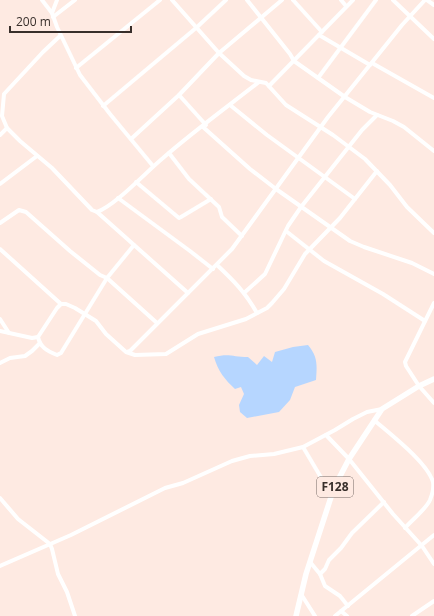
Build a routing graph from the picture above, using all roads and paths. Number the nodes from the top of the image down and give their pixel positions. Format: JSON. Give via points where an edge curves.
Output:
{"nodes":[{"id":1,"x":42,"y":0,"type":"edge"},
{"id":2,"x":57,"y":0,"type":"edge"},
{"id":3,"x":75,"y":0,"type":"edge"},
{"id":4,"x":160,"y":0,"type":"edge"},
{"id":5,"x":172,"y":0,"type":"edge"},
{"id":6,"x":226,"y":0,"type":"edge"},
{"id":7,"x":247,"y":0,"type":"edge"},
{"id":8,"x":282,"y":0,"type":"edge"},
{"id":9,"x":293,"y":0,"type":"edge"},
{"id":10,"x":341,"y":0,"type":"edge"},
{"id":11,"x":353,"y":0,"type":"edge"},
{"id":12,"x":376,"y":0,"type":"edge"},
{"id":13,"x":393,"y":0,"type":"edge"},
{"id":14,"x":426,"y":0,"type":"edge"},
{"id":15,"x":434,"y":5,"type":"edge"},
{"id":16,"x":346,"y":6,"type":"junction"},
{"id":17,"x":52,"y":15,"type":"junction"},
{"id":18,"x":261,"y":17,"type":"junction"},
{"id":19,"x":410,"y":17,"type":"junction"},
{"id":20,"x":196,"y":28,"type":"junction"},
{"id":21,"x":320,"y":33,"type":"junction"},
{"id":22,"x":60,"y":36,"type":"junction"},
{"id":23,"x":434,"y":39,"type":"edge"},
{"id":24,"x":340,"y":48,"type":"junction"},
{"id":25,"x":219,"y":53,"type":"junction"},
{"id":26,"x":294,"y":61,"type":"junction"},
{"id":27,"x":371,"y":64,"type":"junction"},
{"id":28,"x":76,"y":68,"type":"junction"},
{"id":29,"x":318,"y":78,"type":"junction"},
{"id":30,"x":259,"y":82,"type":"junction"},
{"id":31,"x":269,"y":86,"type":"junction"},
{"id":32,"x":433,"y":92,"type":"edge"},
{"id":33,"x":4,"y":94,"type":"junction"},
{"id":34,"x":179,"y":95,"type":"junction"},
{"id":35,"x":429,"y":95,"type":"junction"},
{"id":36,"x":345,"y":97,"type":"junction"},
{"id":37,"x":0,"y":98,"type":"edge"},
{"id":38,"x":434,"y":98,"type":"edge"},
{"id":39,"x":230,"y":105,"type":"junction"},
{"id":40,"x":103,"y":106,"type":"junction"},
{"id":41,"x":370,"y":112,"type":"junction"},
{"id":42,"x":377,"y":115,"type":"junction"},
{"id":43,"x":370,"y":122,"type":"junction"},
{"id":44,"x":204,"y":126,"type":"junction"},
{"id":45,"x":321,"y":127,"type":"junction"},
{"id":46,"x":7,"y":128,"type":"junction"},
{"id":47,"x":0,"y":135,"type":"edge"},
{"id":48,"x":131,"y":139,"type":"junction"},
{"id":49,"x":350,"y":147,"type":"junction"},
{"id":50,"x":434,"y":151,"type":"edge"},
{"id":51,"x":169,"y":153,"type":"junction"},
{"id":52,"x":37,"y":156,"type":"junction"},
{"id":53,"x":299,"y":158,"type":"junction"},
{"id":54,"x":153,"y":166,"type":"junction"},
{"id":55,"x":378,"y":171,"type":"junction"},
{"id":56,"x":325,"y":177,"type":"junction"},
{"id":57,"x":136,"y":182,"type":"junction"},
{"id":58,"x":0,"y":184,"type":"edge"},
{"id":59,"x":276,"y":189,"type":"junction"},
{"id":60,"x":118,"y":198,"type":"junction"},
{"id":61,"x":211,"y":199,"type":"junction"},
{"id":62,"x":355,"y":199,"type":"junction"},
{"id":63,"x":301,"y":207,"type":"junction"},
{"id":64,"x":97,"y":212,"type":"junction"},
{"id":65,"x":0,"y":216,"type":"edge"},
{"id":66,"x":2,"y":222,"type":"edge"},
{"id":67,"x":331,"y":228,"type":"junction"},
{"id":68,"x":286,"y":231,"type":"junction"},
{"id":69,"x":434,"y":233,"type":"edge"},
{"id":70,"x":242,"y":236,"type":"junction"},
{"id":71,"x":134,"y":245,"type":"junction"},
{"id":72,"x":0,"y":249,"type":"edge"},
{"id":73,"x":310,"y":250,"type":"junction"},
{"id":74,"x":217,"y":265,"type":"junction"},
{"id":75,"x":213,"y":269,"type":"junction"},
{"id":76,"x":434,"y":274,"type":"edge"},
{"id":77,"x":107,"y":278,"type":"junction"},
{"id":78,"x":188,"y":293,"type":"junction"},
{"id":79,"x":244,"y":293,"type":"junction"},
{"id":80,"x":434,"y":303,"type":"edge"},
{"id":81,"x":61,"y":304,"type":"junction"},
{"id":82,"x":84,"y":313,"type":"junction"},
{"id":83,"x":257,"y":313,"type":"junction"},
{"id":84,"x":0,"y":319,"type":"edge"},
{"id":85,"x":424,"y":321,"type":"junction"},
{"id":86,"x":157,"y":323,"type":"junction"},
{"id":87,"x":0,"y":331,"type":"edge"},
{"id":88,"x":9,"y":333,"type":"junction"},
{"id":89,"x":38,"y":337,"type":"junction"},
{"id":90,"x":40,"y":344,"type":"junction"},
{"id":91,"x":126,"y":352,"type":"junction"},
{"id":92,"x":0,"y":364,"type":"edge"},
{"id":93,"x":434,"y":379,"type":"edge"},
{"id":94,"x":419,"y":386,"type":"junction"},
{"id":95,"x":434,"y":403,"type":"edge"},
{"id":96,"x":382,"y":409,"type":"junction"},
{"id":97,"x":374,"y":420,"type":"junction"},
{"id":98,"x":326,"y":435,"type":"junction"},
{"id":99,"x":303,"y":447,"type":"junction"},
{"id":100,"x":349,"y":459,"type":"junction"},
{"id":101,"x":332,"y":496,"type":"junction"},
{"id":102,"x":0,"y":498,"type":"edge"},
{"id":103,"x":384,"y":502,"type":"junction"},
{"id":104,"x":405,"y":528,"type":"junction"},
{"id":105,"x":434,"y":535,"type":"edge"},
{"id":106,"x":50,"y":544,"type":"junction"},
{"id":107,"x":422,"y":546,"type":"junction"},
{"id":108,"x":310,"y":562,"type":"junction"},
{"id":109,"x":434,"y":564,"type":"edge"},
{"id":110,"x":0,"y":566,"type":"edge"},
{"id":111,"x":320,"y":574,"type":"junction"},
{"id":112,"x":301,"y":594,"type":"junction"},
{"id":113,"x":434,"y":601,"type":"edge"},
{"id":114,"x":348,"y":606,"type":"junction"},
{"id":115,"x":341,"y":611,"type":"junction"},
{"id":116,"x":296,"y":614,"type":"edge"},
{"id":117,"x":75,"y":616,"type":"edge"},
{"id":118,"x":291,"y":616,"type":"edge"},
{"id":119,"x":315,"y":616,"type":"edge"},
{"id":120,"x":335,"y":616,"type":"edge"},
{"id":121,"x":347,"y":616,"type":"edge"},
{"id":122,"x":412,"y":616,"type":"edge"}],
"edges":[{"from":1,"to":17,"type":"street"},
{"from":2,"to":17,"type":"street"},
{"from":3,"to":17,"type":"street"},
{"from":4,"to":28,"type":"street"},
{"from":5,"to":20,"type":"street"},
{"from":6,"to":20,"type":"street"},
{"from":7,"to":18,"type":"street"},
{"from":8,"to":18,"type":"street"},
{"from":9,"to":21,"type":"street"},
{"from":10,"to":16,"type":"street"},
{"from":11,"to":16,"type":"street"},
{"from":12,"to":24,"type":"street"},
{"from":13,"to":19,"type":"street"},
{"from":14,"to":15,"type":"street"},
{"from":14,"to":19,"type":"street"},
{"from":16,"to":21,"type":"street"},
{"from":17,"to":22,"type":"street"},
{"from":18,"to":25,"type":"street"},
{"from":18,"to":26,"type":"street"},
{"from":19,"to":23,"type":"street"},
{"from":19,"to":27,"type":"street"},
{"from":20,"to":25,"type":"street"},
{"from":20,"to":40,"type":"street"},
{"from":21,"to":24,"type":"street"},
{"from":21,"to":26,"type":"street"},
{"from":22,"to":28,"type":"street"},
{"from":22,"to":33,"type":"street"},
{"from":24,"to":27,"type":"street"},
{"from":24,"to":29,"type":"street"},
{"from":25,"to":30,"type":"street","via":[[244,76]]},
{"from":25,"to":34,"type":"street"},
{"from":26,"to":29,"type":"street"},
{"from":26,"to":31,"type":"street"},
{"from":27,"to":35,"type":"street"},
{"from":27,"to":36,"type":"street"},
{"from":28,"to":40,"type":"street"},
{"from":29,"to":36,"type":"street"},
{"from":30,"to":31,"type":"street"},
{"from":30,"to":39,"type":"street"},
{"from":31,"to":45,"type":"street","via":[[286,105]]},
{"from":32,"to":35,"type":"street"},
{"from":33,"to":37,"type":"street"},
{"from":33,"to":46,"type":"street","via":[[2,116]]},
{"from":34,"to":44,"type":"street"},
{"from":34,"to":48,"type":"street"},
{"from":35,"to":38,"type":"street"},
{"from":36,"to":41,"type":"street"},
{"from":36,"to":45,"type":"street"},
{"from":39,"to":44,"type":"street"},
{"from":39,"to":53,"type":"street"},
{"from":40,"to":48,"type":"street"},
{"from":41,"to":42,"type":"street"},
{"from":41,"to":43,"type":"street"},
{"from":42,"to":43,"type":"street"},
{"from":42,"to":50,"type":"street","via":[[404,127]]},
{"from":43,"to":49,"type":"street"},
{"from":44,"to":51,"type":"street"},
{"from":44,"to":59,"type":"street","via":[[250,169]]},
{"from":45,"to":49,"type":"street"},
{"from":45,"to":53,"type":"street"},
{"from":46,"to":47,"type":"street"},
{"from":46,"to":52,"type":"street"},
{"from":48,"to":54,"type":"street"},
{"from":49,"to":55,"type":"street"},
{"from":49,"to":56,"type":"street"},
{"from":51,"to":54,"type":"street"},
{"from":51,"to":61,"type":"street","via":[[189,179]]},
{"from":52,"to":58,"type":"street"},
{"from":52,"to":64,"type":"street"},
{"from":53,"to":56,"type":"street"},
{"from":53,"to":59,"type":"street"},
{"from":54,"to":57,"type":"street"},
{"from":55,"to":62,"type":"street"},
{"from":55,"to":69,"type":"street","via":[[407,207]]},
{"from":56,"to":62,"type":"street"},
{"from":56,"to":63,"type":"street"},
{"from":57,"to":60,"type":"street"},
{"from":57,"to":61,"type":"street","via":[[179,218]]},
{"from":59,"to":63,"type":"street"},
{"from":59,"to":70,"type":"street"},
{"from":60,"to":64,"type":"street"},
{"from":60,"to":75,"type":"street"},
{"from":61,"to":70,"type":"street","via":[[219,207],[222,216]]},
{"from":62,"to":67,"type":"street"},
{"from":63,"to":67,"type":"street"},
{"from":63,"to":68,"type":"street"},
{"from":64,"to":71,"type":"street"},
{"from":65,"to":66,"type":"street"},
{"from":66,"to":77,"type":"street","via":[[19,210],[24,210],[70,251]]},
{"from":67,"to":73,"type":"street"},
{"from":67,"to":76,"type":"street","via":[[350,241],[412,263]]},
{"from":68,"to":73,"type":"street"},
{"from":68,"to":79,"type":"street","via":[[265,274]]},
{"from":70,"to":74,"type":"street"},
{"from":71,"to":77,"type":"street"},
{"from":71,"to":78,"type":"street"},
{"from":72,"to":81,"type":"street"},
{"from":73,"to":83,"type":"street","via":[[299,262],[280,293],[266,308]]},
{"from":73,"to":85,"type":"street"},
{"from":74,"to":75,"type":"street"},
{"from":74,"to":79,"type":"street"},
{"from":75,"to":78,"type":"street"},
{"from":77,"to":82,"type":"street"},
{"from":77,"to":86,"type":"street"},
{"from":78,"to":86,"type":"street"},
{"from":79,"to":83,"type":"street"},
{"from":80,"to":85,"type":"street"},
{"from":81,"to":82,"type":"street"},
{"from":81,"to":89,"type":"street"},
{"from":82,"to":90,"type":"street","via":[[60,353],[52,353]]},
{"from":82,"to":91,"type":"street"},
{"from":83,"to":91,"type":"street","via":[[198,334],[166,354],[135,355]]},
{"from":84,"to":88,"type":"street"},
{"from":85,"to":94,"type":"street","via":[[406,362]]},
{"from":86,"to":91,"type":"street","via":[[130,351]]},
{"from":87,"to":88,"type":"street"},
{"from":88,"to":89,"type":"street"},
{"from":89,"to":90,"type":"street"},
{"from":90,"to":92,"type":"street","via":[[25,356],[10,358]]},
{"from":93,"to":94,"type":"main road","number":"F128"},
{"from":94,"to":95,"type":"street"},
{"from":94,"to":96,"type":"main road","number":"F128"},
{"from":96,"to":97,"type":"main road","number":"F128"},
{"from":96,"to":98,"type":"street","via":[[367,412]]},
{"from":97,"to":100,"type":"main road","number":"F128"},
{"from":97,"to":104,"type":"street","via":[[424,465],[433,483],[429,503]]},
{"from":98,"to":99,"type":"street"},
{"from":98,"to":100,"type":"street"},
{"from":99,"to":101,"type":"street"},
{"from":99,"to":106,"type":"street","via":[[232,461],[159,491]]},
{"from":100,"to":101,"type":"main road","number":"F128"},
{"from":100,"to":103,"type":"street"},
{"from":101,"to":108,"type":"main road","number":"F128"},
{"from":102,"to":106,"type":"street","via":[[18,519]]},
{"from":103,"to":104,"type":"street"},
{"from":103,"to":111,"type":"street","via":[[352,533]]},
{"from":104,"to":107,"type":"street"},
{"from":105,"to":107,"type":"street"},
{"from":106,"to":110,"type":"street"},
{"from":106,"to":117,"type":"street","via":[[58,574]]},
{"from":107,"to":109,"type":"street"},
{"from":107,"to":114,"type":"street"},
{"from":108,"to":111,"type":"street"},
{"from":108,"to":112,"type":"main road","number":"F128"},
{"from":111,"to":114,"type":"street","via":[[325,586],[340,596]]},
{"from":112,"to":116,"type":"main road","number":"F128"},
{"from":112,"to":119,"type":"street"},
{"from":113,"to":122,"type":"street"},
{"from":114,"to":115,"type":"street"},
{"from":115,"to":120,"type":"street"},
{"from":115,"to":121,"type":"street"},
{"from":116,"to":118,"type":"street"}]}
